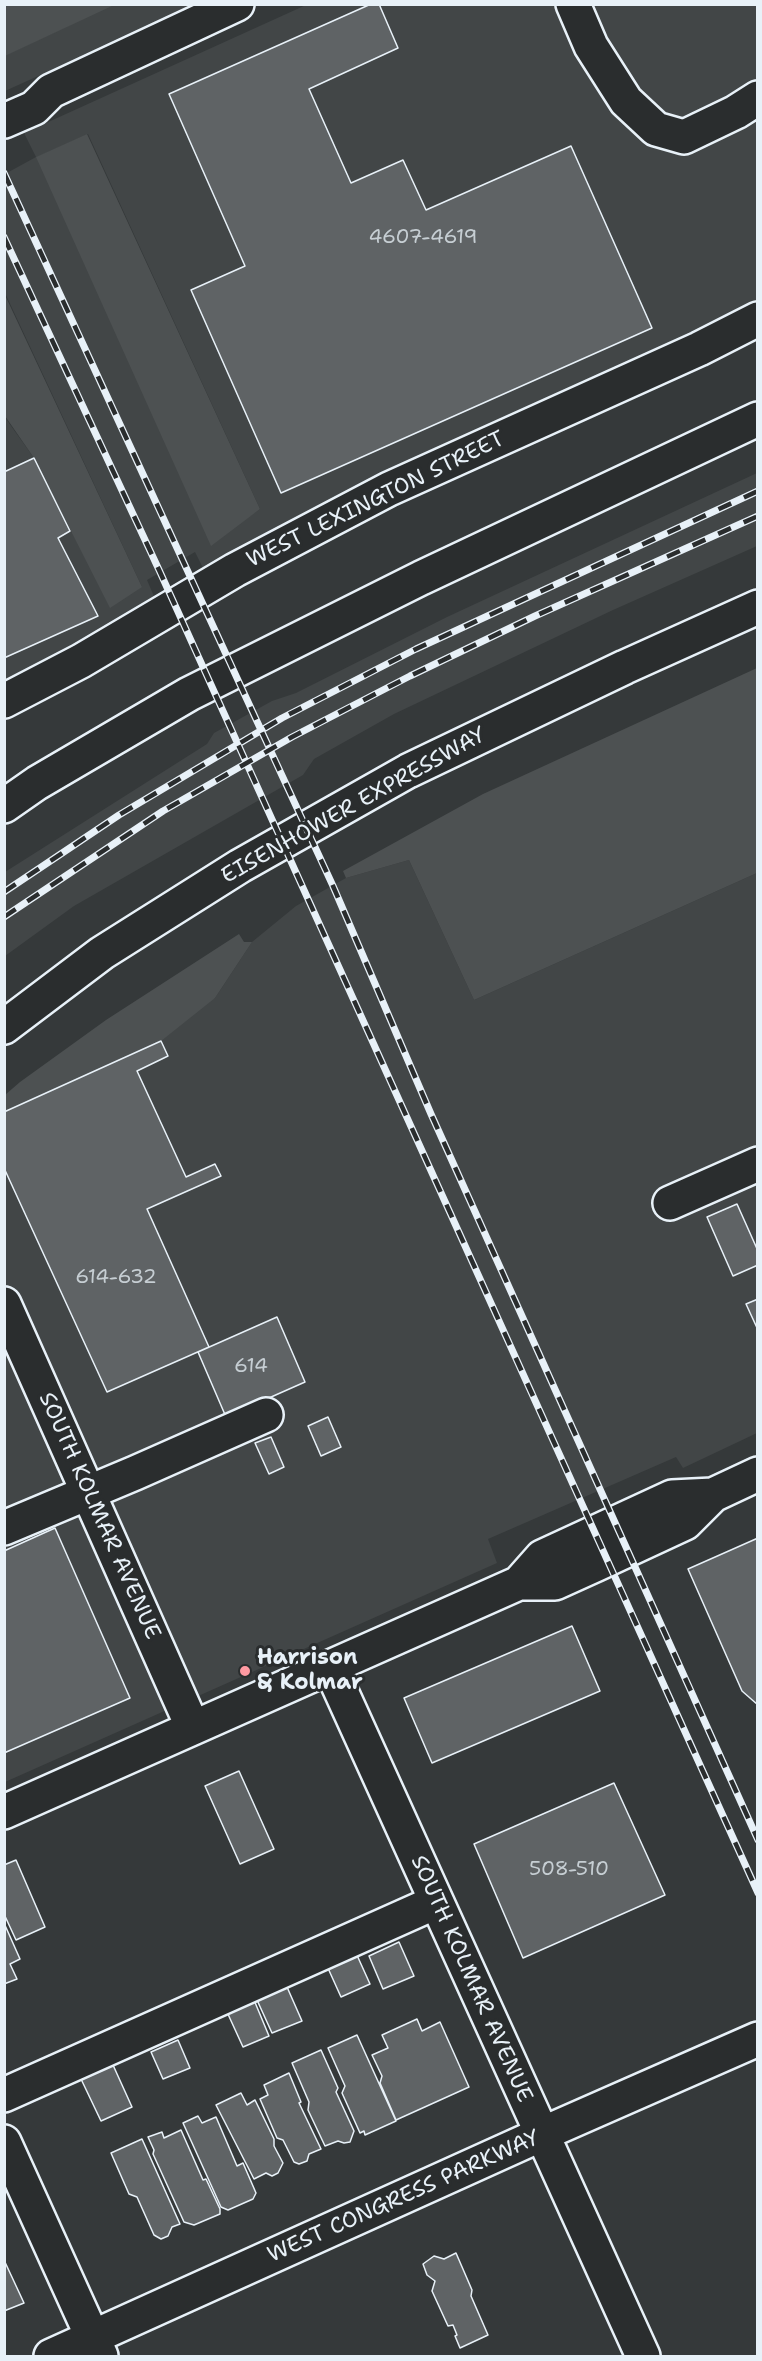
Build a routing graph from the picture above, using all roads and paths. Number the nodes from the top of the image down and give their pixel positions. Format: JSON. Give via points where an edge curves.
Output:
{"nodes":[{"id":1,"x":237,"y":4,"type":"edge"},
{"id":2,"x":573,"y":4,"type":"edge"},
{"id":3,"x":51,"y":91,"type":"junction"},
{"id":4,"x":758,"y":98,"type":"edge"},
{"id":5,"x":4,"y":102,"type":"edge"},
{"id":6,"x":4,"y":121,"type":"edge"},
{"id":7,"x":758,"y":319,"type":"edge"},
{"id":8,"x":758,"y":418,"type":"edge"},
{"id":9,"x":758,"y":607,"type":"edge"},
{"id":10,"x":4,"y":701,"type":"edge"},
{"id":11,"x":4,"y":806,"type":"edge"},
{"id":12,"x":4,"y":1027,"type":"edge"},
{"id":13,"x":758,"y":1164,"type":"edge"},
{"id":14,"x":670,"y":1203,"type":"dead end"},
{"id":15,"x":4,"y":1304,"type":"edge"},
{"id":16,"x":266,"y":1415,"type":"dead end"},
{"id":17,"x":758,"y":1474,"type":"edge"},
{"id":18,"x":88,"y":1491,"type":"junction"},
{"id":19,"x":4,"y":1528,"type":"edge"},
{"id":20,"x":330,"y":1667,"type":"junction"},
{"id":21,"x":193,"y":1728,"type":"junction"},
{"id":22,"x":4,"y":1812,"type":"edge"},
{"id":23,"x":436,"y":1902,"type":"junction"},
{"id":24,"x":758,"y":2039,"type":"edge"},
{"id":25,"x":4,"y":2095,"type":"edge"},
{"id":26,"x":542,"y":2134,"type":"junction"},
{"id":27,"x":4,"y":2142,"type":"edge"},
{"id":28,"x":96,"y":2347,"type":"edge"},
{"id":29,"x":51,"y":2356,"type":"edge"},
{"id":30,"x":643,"y":2356,"type":"edge"}],
"edges":[{"from":1,"to":3,"type":"main road"},
{"from":2,"to":4,"type":"main road","via":[[591,46],[626,101],[656,129],[684,137]]},
{"from":3,"to":5,"type":"main road","via":[[28,92]]},
{"from":3,"to":6,"type":"main road","via":[[34,108]]},
{"from":7,"to":10,"type":"main road","name":"WEST LEXINGTON STREET","via":[[389,489],[235,570],[81,662]]},
{"from":8,"to":11,"type":"main road","via":[[420,578],[189,693]]},
{"from":9,"to":12,"type":"main road","name":"EISENHOWER EXPRESSWAY","via":[[408,771],[240,866],[121,941]]},
{"from":13,"to":14,"type":"main road"},
{"from":15,"to":18,"type":"main road","name":"SOUTH KOLMAR AVENUE"},
{"from":16,"to":18,"type":"main road"},
{"from":17,"to":20,"type":"main road","via":[[713,1494],[672,1497],[542,1557],[519,1583]]},
{"from":18,"to":19,"type":"main road"},
{"from":18,"to":21,"type":"main road","name":"SOUTH KOLMAR AVENUE"},
{"from":20,"to":21,"type":"main road"},
{"from":20,"to":23,"type":"main road","name":"SOUTH KOLMAR AVENUE"},
{"from":21,"to":22,"type":"main road"},
{"from":23,"to":25,"type":"main road"},
{"from":23,"to":26,"type":"main road","name":"SOUTH KOLMAR AVENUE"},
{"from":24,"to":26,"type":"main road","name":"WEST CONGRESS PARKWAY"},
{"from":26,"to":28,"type":"main road","name":"WEST CONGRESS PARKWAY"},
{"from":26,"to":30,"type":"main road","name":"SOUTH KOLMAR AVENUE"},
{"from":27,"to":28,"type":"main road"},
{"from":28,"to":29,"type":"main road","name":"WEST CONGRESS PARKWAY"}]}
